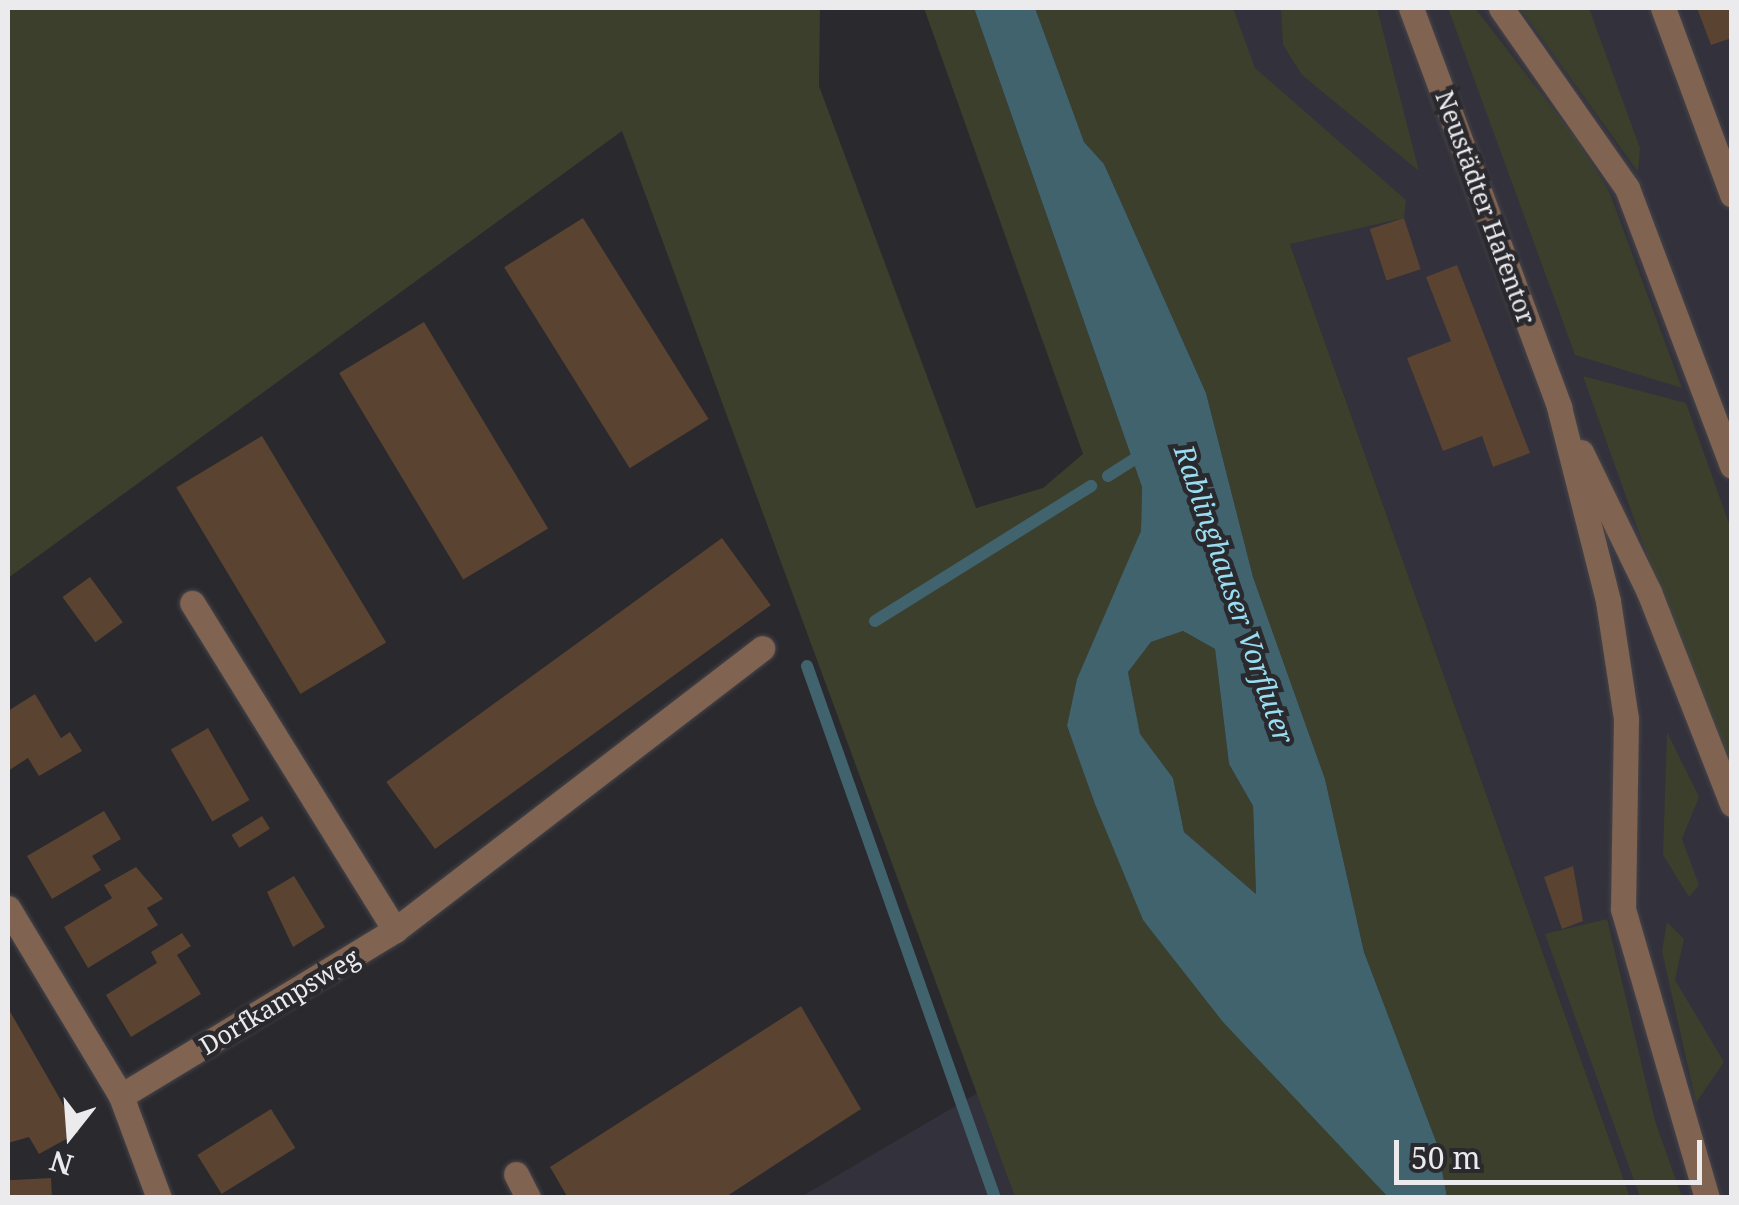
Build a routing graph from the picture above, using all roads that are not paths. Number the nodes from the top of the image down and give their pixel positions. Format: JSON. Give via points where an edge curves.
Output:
{"nodes":[{"id":1,"x":1411,"y":8,"type":"edge"},
{"id":2,"x":1501,"y":8,"type":"edge"},
{"id":3,"x":1663,"y":8,"type":"edge"},
{"id":4,"x":1732,"y":194,"type":"edge"},
{"id":5,"x":1559,"y":407,"type":"junction"},
{"id":6,"x":1732,"y":466,"type":"edge"},
{"id":7,"x":192,"y":603,"type":"dead end"},
{"id":8,"x":762,"y":648,"type":"dead end"},
{"id":9,"x":1732,"y":804,"type":"edge"},
{"id":10,"x":8,"y":908,"type":"edge"},
{"id":11,"x":395,"y":930,"type":"junction"},
{"id":12,"x":121,"y":1096,"type":"junction"},
{"id":13,"x":158,"y":1198,"type":"edge"},
{"id":14,"x":1708,"y":1198,"type":"edge"}],
"edges":[{"from":1,"to":5,"type":"street","name":"Neustädter Hafentor"},
{"from":2,"to":6,"type":"street","via":[[1627,188]]},
{"from":3,"to":4,"type":"street"},
{"from":5,"to":9,"type":"street","via":[[1649,592]]},
{"from":5,"to":14,"type":"street","via":[[1626,719],[1623,909]]},
{"from":7,"to":11,"type":"street"},
{"from":8,"to":11,"type":"street","name":"Dorfkampsweg"},
{"from":10,"to":12,"type":"street"},
{"from":11,"to":12,"type":"street","name":"Dorfkampsweg"},
{"from":12,"to":13,"type":"street"}]}
